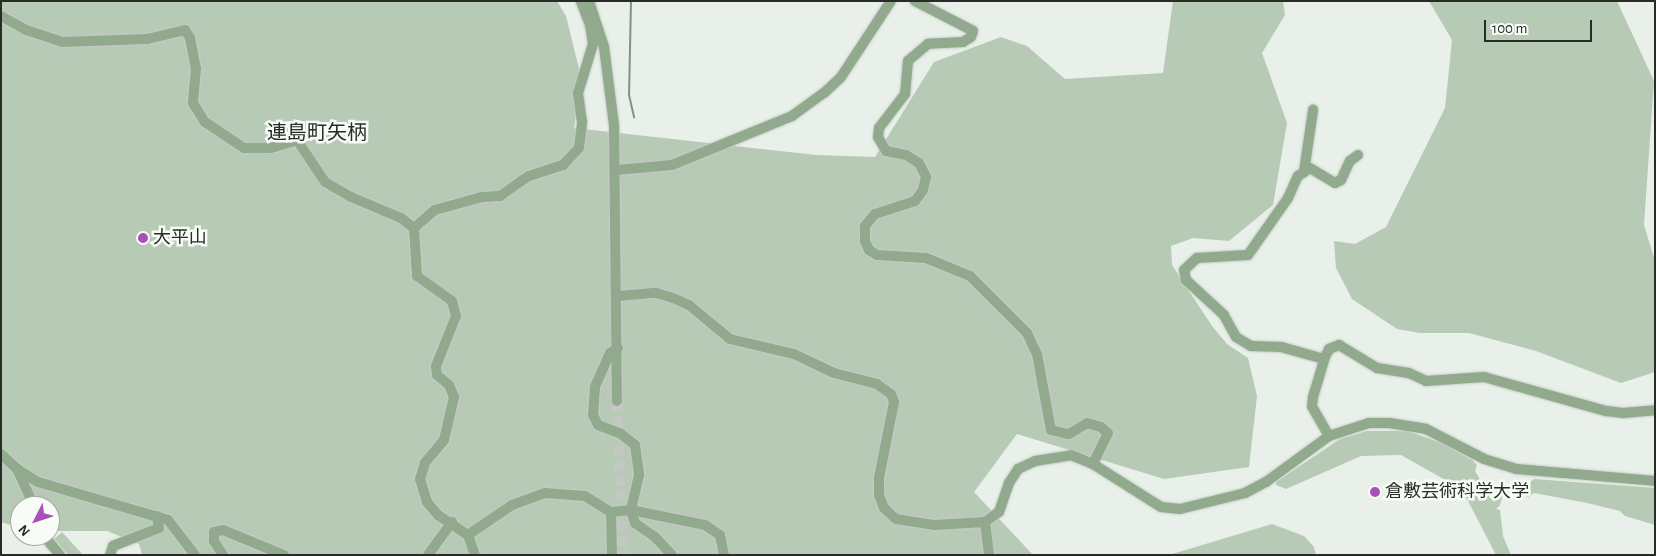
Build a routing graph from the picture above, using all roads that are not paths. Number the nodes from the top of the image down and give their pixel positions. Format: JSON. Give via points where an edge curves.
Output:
{"nodes":[{"id":1,"x":581,"y":1,"type":"edge"},
{"id":2,"x":590,"y":1,"type":"edge"},
{"id":3,"x":891,"y":1,"type":"edge"},
{"id":4,"x":915,"y":1,"type":"edge"},
{"id":5,"x":1,"y":16,"type":"edge"},
{"id":6,"x":1313,"y":110,"type":"dead end"},
{"id":7,"x":1358,"y":155,"type":"dead end"},
{"id":8,"x":617,"y":170,"type":"junction"},
{"id":9,"x":1304,"y":172,"type":"junction"},
{"id":10,"x":414,"y":228,"type":"junction"},
{"id":11,"x":618,"y":296,"type":"junction"},
{"id":12,"x":618,"y":348,"type":"junction"},
{"id":13,"x":1324,"y":359,"type":"junction"},
{"id":14,"x":617,"y":400,"type":"tunnel mouth"},
{"id":15,"x":1655,"y":410,"type":"edge"},
{"id":16,"x":1329,"y":436,"type":"junction"},
{"id":17,"x":1,"y":454,"type":"edge"},
{"id":18,"x":1093,"y":464,"type":"junction"},
{"id":19,"x":17,"y":469,"type":"junction"},
{"id":20,"x":1655,"y":481,"type":"edge"},
{"id":21,"x":29,"y":496,"type":"edge"},
{"id":22,"x":631,"y":510,"type":"junction"},
{"id":23,"x":611,"y":512,"type":"junction"},
{"id":24,"x":157,"y":516,"type":"junction"},
{"id":25,"x":452,"y":522,"type":"junction"},
{"id":26,"x":985,"y":522,"type":"junction"},
{"id":27,"x":468,"y":536,"type":"junction"},
{"id":28,"x":110,"y":555,"type":"edge"},
{"id":29,"x":195,"y":555,"type":"edge"},
{"id":30,"x":223,"y":555,"type":"edge"},
{"id":31,"x":284,"y":555,"type":"edge"},
{"id":32,"x":428,"y":555,"type":"edge"},
{"id":33,"x":476,"y":555,"type":"edge"},
{"id":34,"x":612,"y":555,"type":"edge"},
{"id":35,"x":672,"y":555,"type":"edge"},
{"id":36,"x":724,"y":555,"type":"edge"},
{"id":37,"x":989,"y":555,"type":"edge"}],
"edges":[{"from":1,"to":10,"type":"street","via":[[593,44],[578,93],[582,122],[579,148],[563,165],[529,176],[500,196],[482,197],[435,210]]},
{"from":2,"to":8,"type":"street","via":[[604,47]]},
{"from":3,"to":8,"type":"street","via":[[852,64],[808,106],[693,158],[672,165]]},
{"from":4,"to":18,"type":"street","via":[[973,30],[971,37],[963,42],[928,44],[908,61],[905,94],[879,128],[878,137],[886,151],[906,155],[920,163],[926,177],[923,190],[915,201],[875,214],[865,226],[865,241],[869,250],[878,255],[926,258],[970,276],[1027,333],[1037,354],[1051,430],[1069,434],[1087,423],[1108,433]]},
{"from":5,"to":10,"type":"street","via":[[26,30],[62,42],[147,39],[185,30],[190,38],[196,68],[193,103],[205,122],[244,148],[271,148],[297,140],[325,182],[401,218]]},
{"from":6,"to":9,"type":"street"},
{"from":7,"to":9,"type":"street","via":[[1350,161],[1341,180],[1335,184],[1310,168]]},
{"from":8,"to":11,"type":"street"},
{"from":9,"to":13,"type":"street","via":[[1298,176],[1288,198],[1248,255],[1197,258],[1184,270],[1186,280],[1224,314],[1236,337],[1250,346],[1281,347]]},
{"from":10,"to":25,"type":"street","via":[[417,276],[452,301],[455,307],[456,316],[436,366],[437,375],[449,385],[454,397],[444,440],[425,463],[420,479],[427,502],[438,515]]},
{"from":11,"to":12,"type":"street"},
{"from":11,"to":26,"type":"street","via":[[656,293],[673,298],[689,305],[730,339],[794,354],[834,373],[877,384],[891,394],[894,402],[879,478],[884,508],[896,520],[935,525]]},
{"from":12,"to":14,"type":"street"},
{"from":12,"to":22,"type":"street","via":[[610,352],[595,387],[593,415],[598,425],[621,434],[636,445],[639,475]]},
{"from":13,"to":15,"type":"street","via":[[1329,349],[1338,345],[1377,368],[1409,373],[1426,381],[1484,377],[1606,411]]},
{"from":13,"to":16,"type":"street","via":[[1312,406]]},
{"from":16,"to":18,"type":"street","via":[[1266,482],[1245,492],[1180,509],[1162,507]]},
{"from":16,"to":20,"type":"street","via":[[1369,423],[1408,425],[1442,436],[1484,459],[1516,469]]},
{"from":17,"to":19,"type":"street"},
{"from":18,"to":26,"type":"street","via":[[1071,455],[1036,461],[1018,469],[1008,483],[999,512]]},
{"from":19,"to":21,"type":"street"},
{"from":19,"to":24,"type":"street","via":[[38,482]]},
{"from":22,"to":23,"type":"street"},
{"from":22,"to":35,"type":"street","via":[[635,523]]},
{"from":22,"to":36,"type":"street","via":[[705,525],[720,535]]},
{"from":23,"to":27,"type":"street","via":[[585,496],[545,492],[512,505]]},
{"from":23,"to":34,"type":"street"},
{"from":24,"to":28,"type":"street","via":[[159,528],[113,546]]},
{"from":24,"to":29,"type":"street","via":[[168,520]]},
{"from":25,"to":27,"type":"street"},
{"from":25,"to":32,"type":"street"},
{"from":26,"to":37,"type":"street"},
{"from":27,"to":33,"type":"street"},
{"from":30,"to":31,"type":"street","via":[[214,542],[214,532],[223,530]]}]}
